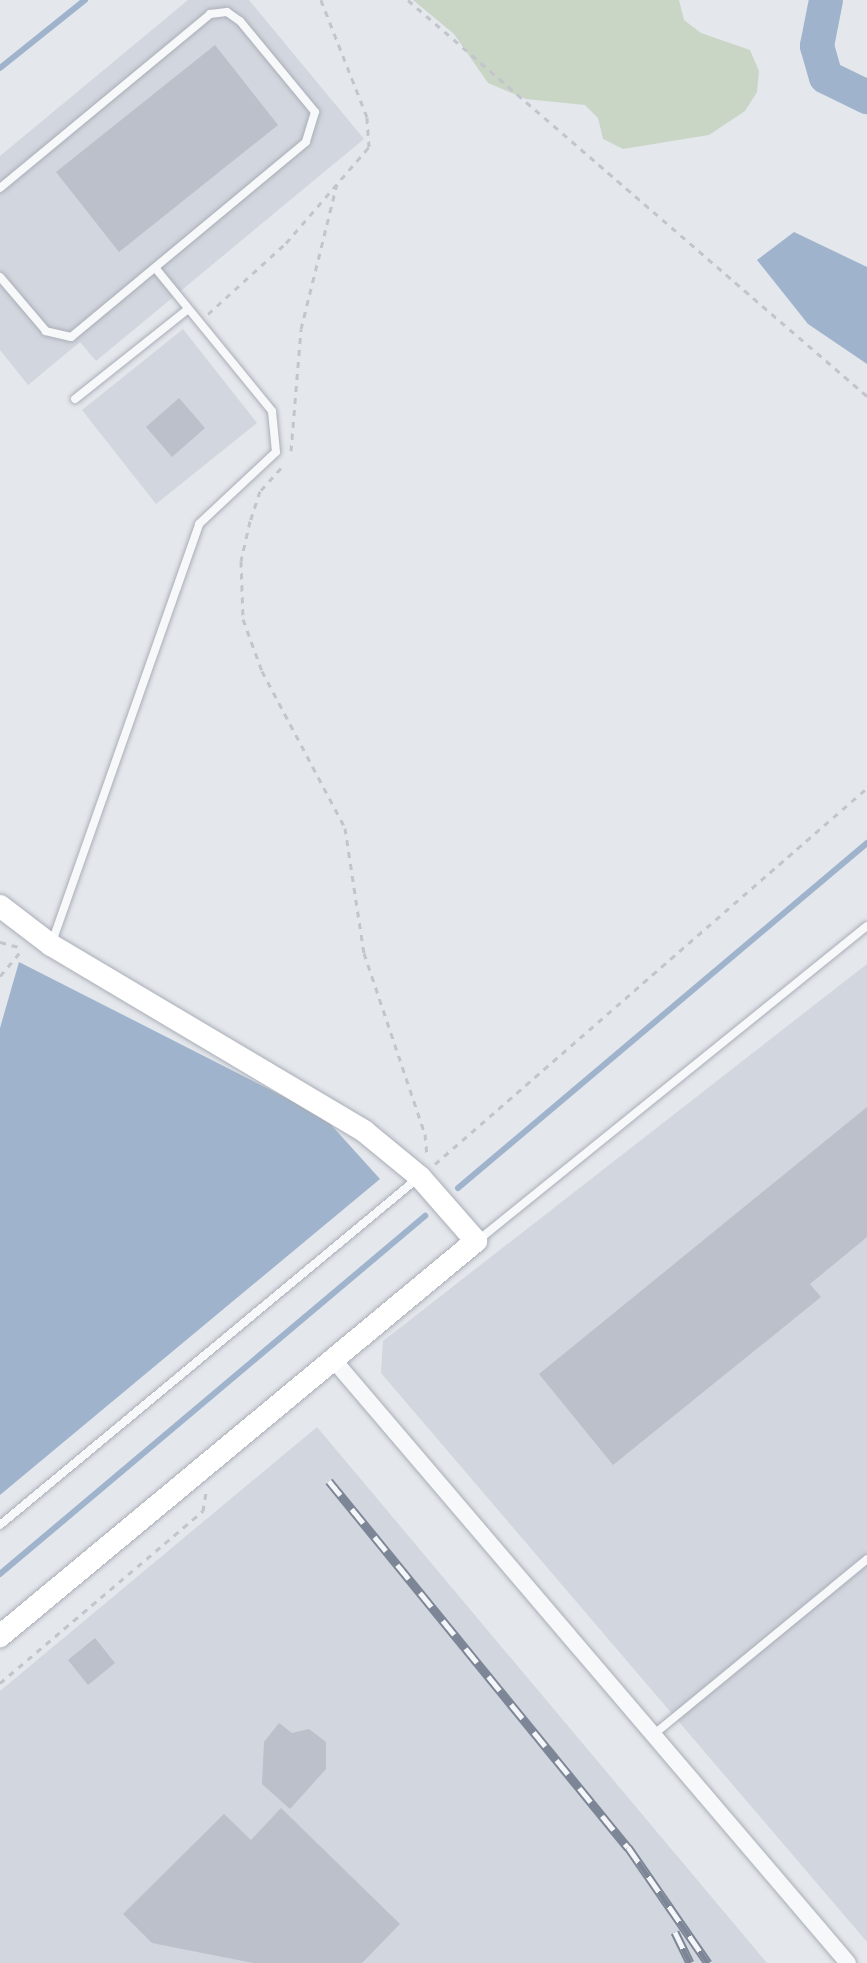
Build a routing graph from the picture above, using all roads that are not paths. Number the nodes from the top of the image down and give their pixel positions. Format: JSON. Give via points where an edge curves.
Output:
{"nodes":[{"id":1,"x":0,"y":188,"type":"edge"},
{"id":2,"x":156,"y":269,"type":"junction"},
{"id":3,"x":0,"y":277,"type":"edge"},
{"id":4,"x":188,"y":309,"type":"junction"},
{"id":5,"x":75,"y":399,"type":"dead end"},
{"id":6,"x":0,"y":906,"type":"edge"},
{"id":7,"x":867,"y":926,"type":"edge"},
{"id":8,"x":51,"y":945,"type":"junction"},
{"id":9,"x":424,"y":1173,"type":"junction"},
{"id":10,"x":476,"y":1241,"type":"junction"},
{"id":11,"x":332,"y":1358,"type":"junction"},
{"id":12,"x":0,"y":1525,"type":"edge"},
{"id":13,"x":867,"y":1559,"type":"edge"},
{"id":14,"x":0,"y":1636,"type":"edge"},
{"id":15,"x":653,"y":1735,"type":"junction"},
{"id":16,"x":848,"y":1963,"type":"edge"}],
"edges":[{"from":1,"to":2,"type":"lane","via":[[191,27],[227,12],[315,112],[313,129],[306,142]]},
{"from":2,"to":3,"type":"lane","via":[[71,337],[56,338]]},
{"from":2,"to":4,"type":"lane"},
{"from":4,"to":5,"type":"lane"},
{"from":4,"to":8,"type":"lane","via":[[272,411],[276,452],[216,502],[199,524]]},
{"from":6,"to":8,"type":"street"},
{"from":7,"to":10,"type":"lane"},
{"from":8,"to":9,"type":"street","via":[[324,1104]]},
{"from":9,"to":10,"type":"street"},
{"from":9,"to":12,"type":"lane"},
{"from":10,"to":11,"type":"street"},
{"from":11,"to":14,"type":"street"},
{"from":11,"to":15,"type":"street"},
{"from":13,"to":15,"type":"lane"},
{"from":15,"to":16,"type":"street"}]}
